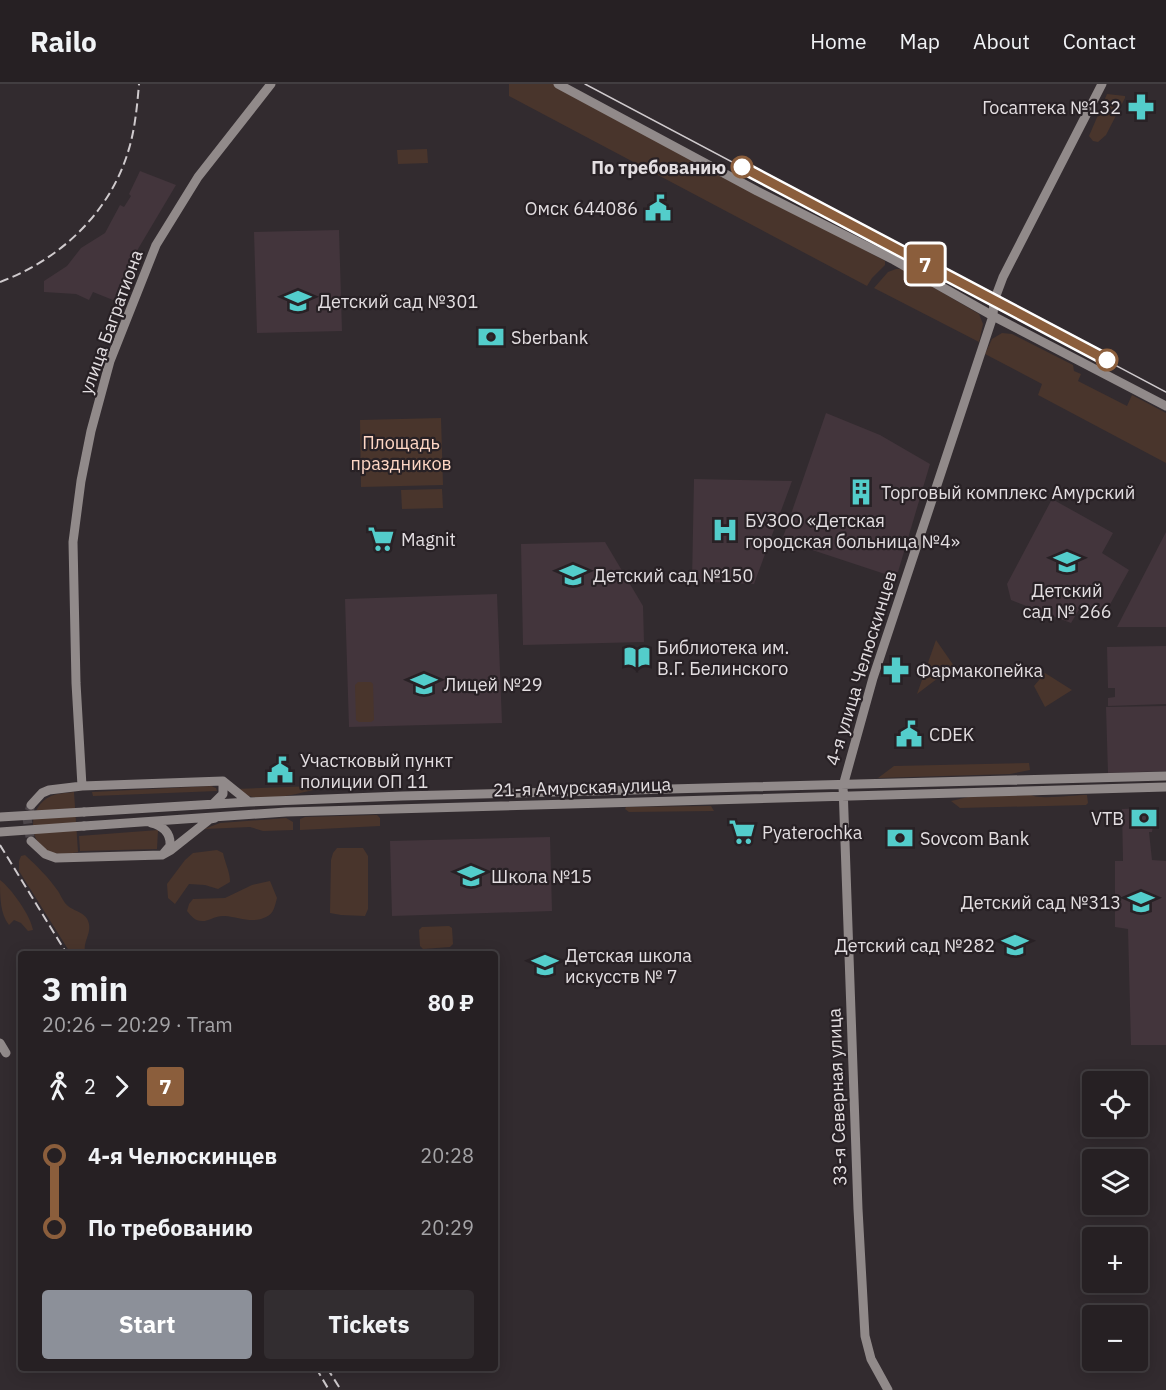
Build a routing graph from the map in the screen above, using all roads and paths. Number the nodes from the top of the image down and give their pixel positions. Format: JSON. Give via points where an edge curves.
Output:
{"nodes":[{"id":1,"x":271,"y":84,"type":"edge"},
{"id":2,"x":558,"y":84,"type":"edge"},
{"id":3,"x":1102,"y":84,"type":"edge"},
{"id":4,"x":993,"y":316,"type":"junction"},
{"id":5,"x":1166,"y":406,"type":"edge"},
{"id":6,"x":1166,"y":776,"type":"edge"},
{"id":7,"x":223,"y":781,"type":"junction"},
{"id":8,"x":82,"y":786,"type":"junction"},
{"id":9,"x":843,"y":786,"type":"junction"},
{"id":10,"x":1166,"y":787,"type":"edge"},
{"id":11,"x":759,"y":788,"type":"junction"},
{"id":12,"x":518,"y":794,"type":"junction"},
{"id":13,"x":843,"y":797,"type":"junction"},
{"id":14,"x":760,"y":799,"type":"junction"},
{"id":15,"x":249,"y":802,"type":"junction"},
{"id":16,"x":213,"y":804,"type":"junction"},
{"id":17,"x":32,"y":805,"type":"dead end"},
{"id":18,"x":518,"y":805,"type":"junction"},
{"id":19,"x":223,"y":816,"type":"junction"},
{"id":20,"x":0,"y":817,"type":"edge"},
{"id":21,"x":147,"y":822,"type":"junction"},
{"id":22,"x":0,"y":832,"type":"edge"},
{"id":23,"x":32,"y":841,"type":"dead end"},
{"id":24,"x":162,"y":855,"type":"junction"},
{"id":25,"x":0,"y":1043,"type":"edge"},
{"id":26,"x":6,"y":1053,"type":"dead end"},
{"id":27,"x":888,"y":1390,"type":"edge"}],
"edges":[{"from":1,"to":8,"type":"main road","name":"улица Багратиона","via":[[198,177],[156,245],[110,361],[91,431],[73,543]]},
{"from":2,"to":4,"type":"main road"},
{"from":3,"to":4,"type":"main road","name":"4-я улица Челюскинцев","via":[[1003,277]]},
{"from":4,"to":5,"type":"main road"},
{"from":4,"to":9,"type":"main road","name":"4-я улица Челюскинцев","via":[[873,678]]},
{"from":6,"to":9,"type":"main road","name":"21-я Амурская улица"},
{"from":7,"to":8,"type":"main road"},
{"from":7,"to":15,"type":"main road"},
{"from":7,"to":16,"type":"main road","via":[[223,794]]},
{"from":8,"to":17,"type":"main road","via":[[49,790]]},
{"from":9,"to":11,"type":"main road","name":"21-я Амурская улица"},
{"from":9,"to":13,"type":"main road","name":"4-я улица Челюскинцев"},
{"from":10,"to":13,"type":"main road","name":"21-я Амурская улица"},
{"from":11,"to":12,"type":"main road","name":"21-я Амурская улица"},
{"from":11,"to":14,"type":"main road"},
{"from":12,"to":15,"type":"main road","name":"21-я Амурская улица"},
{"from":12,"to":18,"type":"main road"},
{"from":13,"to":14,"type":"main road","name":"21-я Амурская улица"},
{"from":13,"to":27,"type":"main road","name":"33-я Северная улица","via":[[865,1336],[871,1359]]},
{"from":14,"to":18,"type":"main road","name":"21-я Амурская улица"},
{"from":15,"to":16,"type":"main road","name":"21-я Амурская улица"},
{"from":16,"to":20,"type":"main road","name":"21-я Амурская улица","bridge":true},
{"from":18,"to":19,"type":"main road","name":"21-я Амурская улица"},
{"from":19,"to":21,"type":"main road","name":"21-я Амурская улица"},
{"from":19,"to":24,"type":"main road","via":[[210,819]]},
{"from":21,"to":22,"type":"main road","name":"21-я Амурская улица","bridge":true},
{"from":21,"to":24,"type":"main road","via":[[159,825],[169,835],[170,846]]},
{"from":23,"to":24,"type":"main road","via":[[45,854],[56,858]]},
{"from":25,"to":26,"type":"main road"}]}
